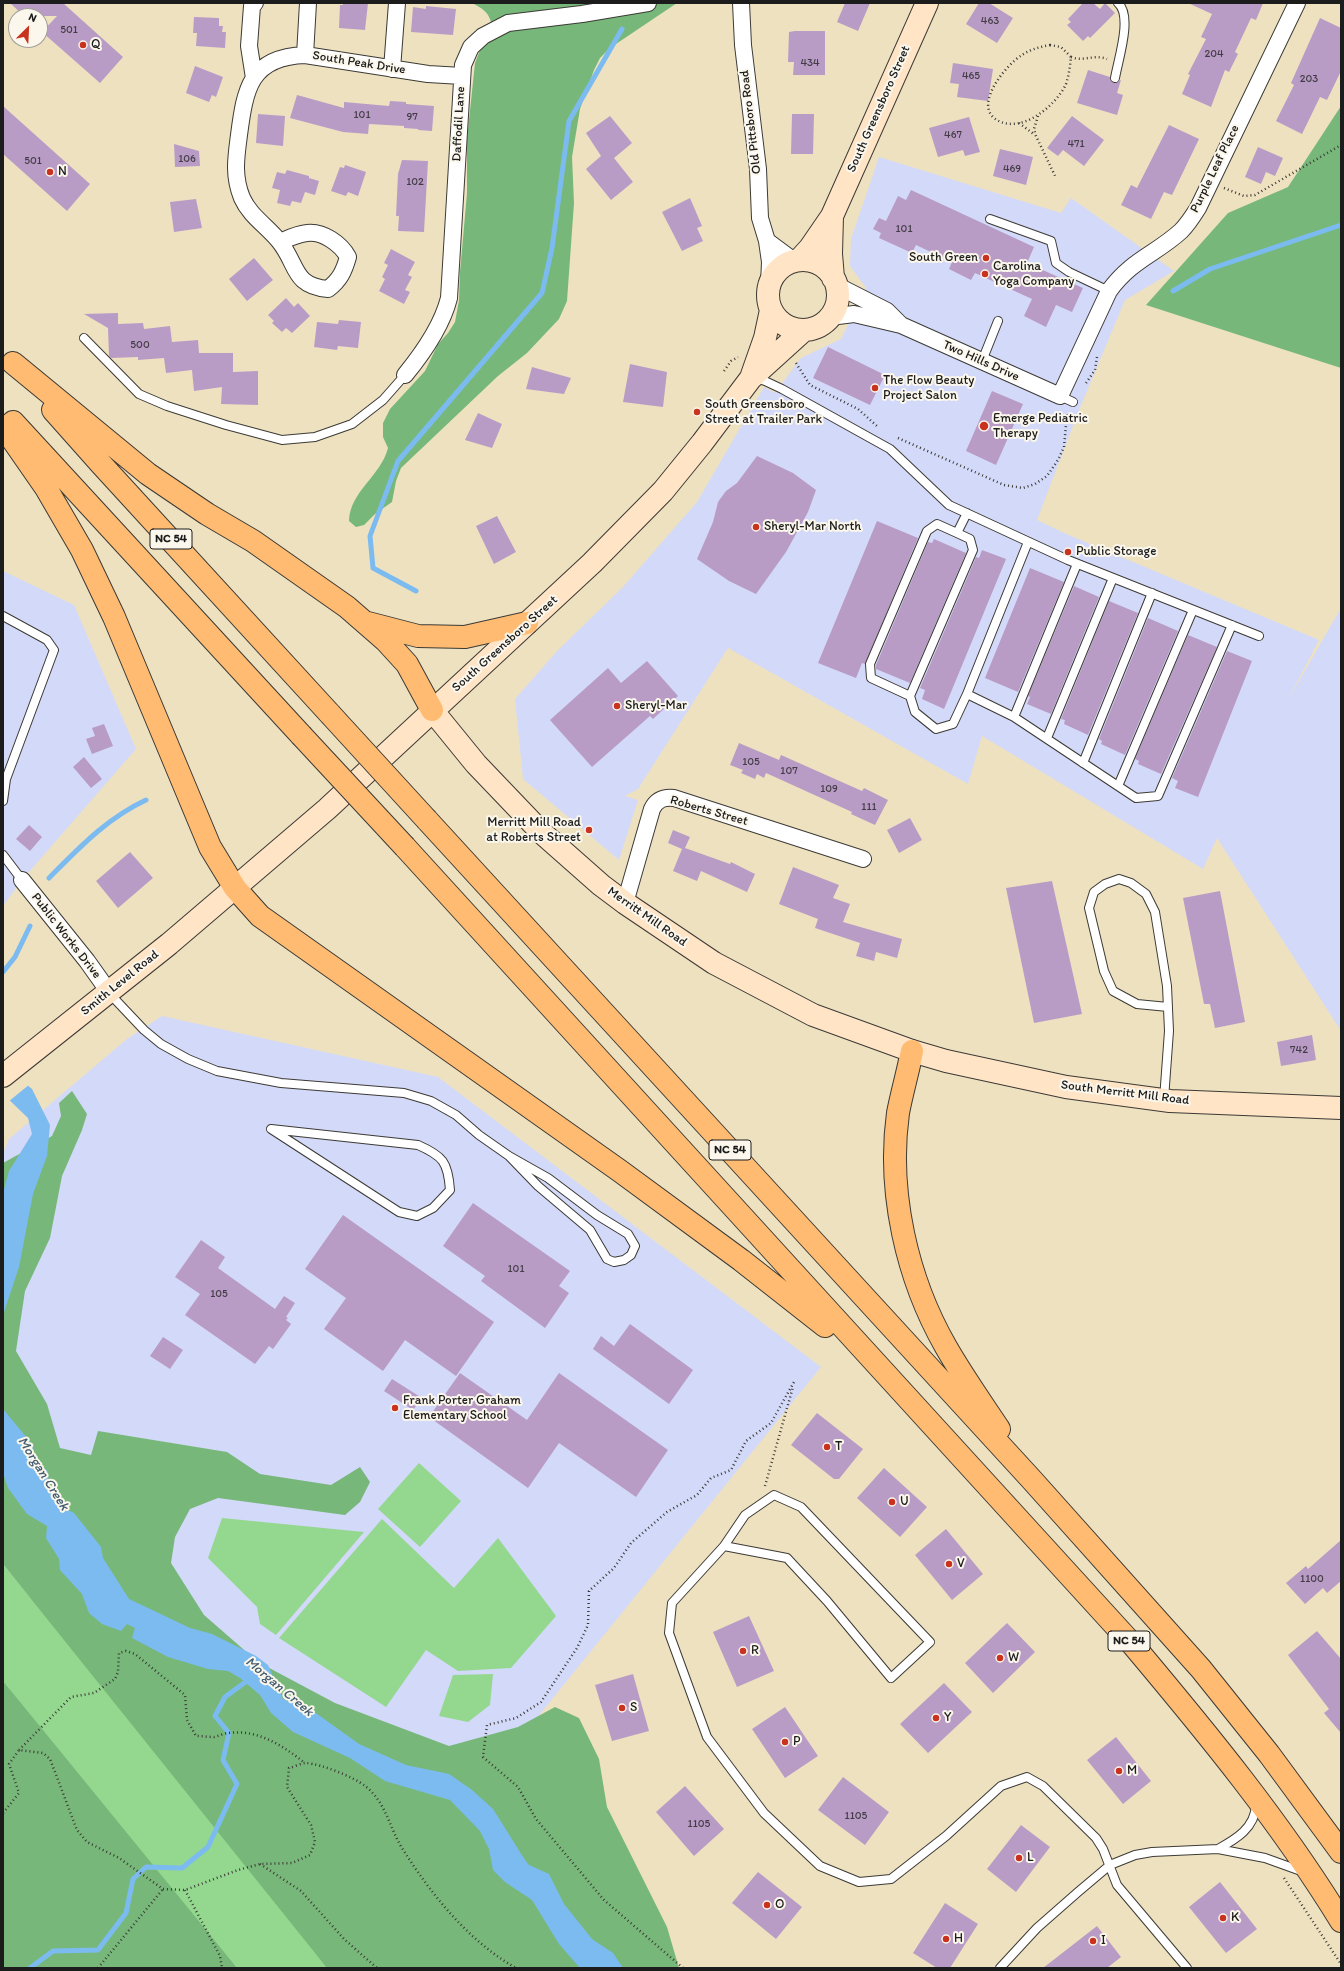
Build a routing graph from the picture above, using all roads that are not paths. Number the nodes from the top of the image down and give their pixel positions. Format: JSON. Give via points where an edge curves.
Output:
{"nodes":[{"id":1,"x":255,"y":3,"type":"edge"},
{"id":2,"x":308,"y":3,"type":"edge"},
{"id":3,"x":397,"y":3,"type":"edge"},
{"id":4,"x":648,"y":3,"type":"edge"},
{"id":5,"x":742,"y":3,"type":"edge"},
{"id":6,"x":927,"y":3,"type":"edge"},
{"id":7,"x":1118,"y":3,"type":"edge"},
{"id":8,"x":1296,"y":3,"type":"edge"},
{"id":9,"x":305,"y":55,"type":"junction"},
{"id":10,"x":392,"y":69,"type":"junction"},
{"id":11,"x":462,"y":76,"type":"junction"},
{"id":12,"x":254,"y":78,"type":"junction"},
{"id":13,"x":1115,"y":78,"type":"dead end"},
{"id":14,"x":832,"y":216,"type":"junction"},
{"id":15,"x":990,"y":219,"type":"dead end"},
{"id":16,"x":767,"y":241,"type":"junction"},
{"id":17,"x":280,"y":242,"type":"dead end"},
{"id":18,"x":797,"y":261,"type":"junction"},
{"id":19,"x":835,"y":282,"type":"junction"},
{"id":20,"x":769,"y":284,"type":"junction"},
{"id":21,"x":1109,"y":291,"type":"junction"},
{"id":22,"x":771,"y":310,"type":"junction"},
{"id":23,"x":830,"y":317,"type":"junction"},
{"id":24,"x":998,"y":321,"type":"dead end"},
{"id":25,"x":902,"y":325,"type":"junction"},
{"id":26,"x":804,"y":330,"type":"junction"},
{"id":27,"x":84,"y":338,"type":"dead end"},
{"id":28,"x":8,"y":358,"type":"edge"},
{"id":29,"x":982,"y":361,"type":"junction"},
{"id":30,"x":405,"y":375,"type":"joint"},
{"id":31,"x":751,"y":378,"type":"junction"},
{"id":32,"x":1067,"y":399,"type":"joint"},
{"id":33,"x":3,"y":411,"type":"edge"},
{"id":34,"x":3,"y":426,"type":"edge"},
{"id":35,"x":966,"y":513,"type":"junction"},
{"id":36,"x":957,"y":533,"type":"junction"},
{"id":37,"x":1028,"y":542,"type":"junction"},
{"id":38,"x":1077,"y":564,"type":"junction"},
{"id":39,"x":1113,"y":578,"type":"junction"},
{"id":40,"x":1152,"y":593,"type":"junction"},
{"id":41,"x":1193,"y":610,"type":"junction"},
{"id":42,"x":3,"y":616,"type":"edge"},
{"id":43,"x":367,"y":623,"type":"junction"},
{"id":44,"x":527,"y":623,"type":"junction"},
{"id":45,"x":1232,"y":625,"type":"junction"},
{"id":46,"x":1259,"y":636,"type":"dead end"},
{"id":47,"x":967,"y":694,"type":"junction"},
{"id":48,"x":910,"y":696,"type":"junction"},
{"id":49,"x":432,"y":710,"type":"junction"},
{"id":50,"x":1014,"y":717,"type":"junction"},
{"id":51,"x":1046,"y":738,"type":"junction"},
{"id":52,"x":1083,"y":763,"type":"junction"},
{"id":53,"x":5,"y":778,"type":"edge"},
{"id":54,"x":1118,"y":786,"type":"junction"},
{"id":55,"x":3,"y":801,"type":"edge"},
{"id":56,"x":3,"y":855,"type":"edge"},
{"id":57,"x":863,"y":859,"type":"dead end"},
{"id":58,"x":22,"y":880,"type":"joint"},
{"id":59,"x":235,"y":888,"type":"junction"},
{"id":60,"x":625,"y":903,"type":"junction"},
{"id":61,"x":109,"y":992,"type":"junction"},
{"id":62,"x":1168,"y":1007,"type":"junction"},
{"id":63,"x":912,"y":1051,"type":"junction"},
{"id":64,"x":3,"y":1076,"type":"edge"},
{"id":65,"x":1164,"y":1100,"type":"junction"},
{"id":66,"x":1341,"y":1108,"type":"edge"},
{"id":67,"x":270,"y":1129,"type":"joint"},
{"id":68,"x":509,"y":1156,"type":"junction"},
{"id":69,"x":892,"y":1381,"type":"junction"},
{"id":70,"x":1032,"y":1480,"type":"junction"},
{"id":71,"x":724,"y":1546,"type":"junction"},
{"id":72,"x":1256,"y":1797,"type":"junction"},
{"id":73,"x":1218,"y":1849,"type":"junction"},
{"id":74,"x":1341,"y":1852,"type":"edge"},
{"id":75,"x":1110,"y":1865,"type":"junction"},
{"id":76,"x":1313,"y":1876,"type":"junction"},
{"id":77,"x":1341,"y":1921,"type":"edge"},
{"id":78,"x":1000,"y":1968,"type":"edge"},
{"id":79,"x":1187,"y":1968,"type":"edge"}],
"edges":[{"from":1,"to":12,"type":"street","via":[[252,6],[249,46]]},
{"from":2,"to":9,"type":"street"},
{"from":3,"to":10,"type":"street"},
{"from":4,"to":11,"type":"street","name":"Daffodil Lane","via":[[582,14],[508,22],[483,36],[471,47],[463,65]]},
{"from":5,"to":16,"type":"street","name":"Old Pittsboro Road","via":[[743,45],[758,169],[760,218]]},
{"from":6,"to":14,"type":"main road","name":"South Greensboro Street"},
{"from":7,"to":13,"type":"lane","via":[[1125,13],[1125,24]]},
{"from":8,"to":21,"type":"street","name":"Purple Leaf Place","via":[[1210,185],[1189,221],[1181,231],[1123,273]]},
{"from":9,"to":10,"type":"street","name":"South Peak Drive"},
{"from":9,"to":12,"type":"street","name":"South Peak Drive","via":[[288,56],[274,61]]},
{"from":10,"to":11,"type":"street","name":"South Peak Drive"},
{"from":11,"to":30,"type":"street","name":"Daffodil Lane","via":[[449,298],[439,325]]},
{"from":12,"to":17,"type":"street","name":"South Peak Drive","via":[[243,104],[235,166],[237,183],[252,214]]},
{"from":14,"to":18,"type":"main road","name":"South Greensboro Street","via":[[810,248]]},
{"from":14,"to":19,"type":"main road","name":"South Greensboro Street","via":[[830,254]]},
{"from":15,"to":21,"type":"lane","via":[[1050,241],[1056,263]]},
{"from":16,"to":18,"type":"street"},
{"from":16,"to":20,"type":"street","name":"Old Pittsboro Road","via":[[770,262]]},
{"from":18,"to":19,"type":"main road","via":[[819,264]]},
{"from":18,"to":20,"type":"main road","via":[[779,270]]},
{"from":19,"to":23,"type":"main road","via":[[838,294],[836,306]]},
{"from":19,"to":25,"type":"street","name":"Two Hills Drive","via":[[887,311]]},
{"from":20,"to":22,"type":"main road","via":[[768,302]]},
{"from":21,"to":32,"type":"street","name":"Purple Leaf Place"},
{"from":22,"to":26,"type":"main road","via":[[784,325]]},
{"from":22,"to":31,"type":"main road","name":"South Greensboro Street","via":[[765,338]]},
{"from":23,"to":25,"type":"street","name":"Two Hills Drive","via":[[854,314]]},
{"from":23,"to":26,"type":"main road","via":[[813,329]]},
{"from":24,"to":29,"type":"lane"},
{"from":25,"to":29,"type":"street","name":"Two Hills Drive"},
{"from":26,"to":31,"type":"main road","name":"South Greensboro Street"},
{"from":27,"to":30,"type":"lane","via":[[139,394],[226,425],[282,440],[315,437],[352,424],[383,400]]},
{"from":28,"to":43,"type":"highway","via":[[148,474],[253,541]]},
{"from":28,"to":70,"type":"highway","number":"NC 54","bridge":true,"via":[[101,464]]},
{"from":29,"to":32,"type":"street","name":"Two Hills Drive"},
{"from":31,"to":35,"type":"lane","via":[[765,381],[890,449],[949,504]]},
{"from":31,"to":44,"type":"main road","name":"South Greensboro Street","via":[[662,491],[592,563]]},
{"from":33,"to":69,"type":"highway","number":"NC 54","bridge":true},
{"from":34,"to":59,"type":"highway","via":[[46,488],[82,550],[114,617],[210,847]]},
{"from":35,"to":36,"type":"lane"},
{"from":35,"to":37,"type":"lane"},
{"from":36,"to":48,"type":"lane","via":[[970,539],[973,550]]},
{"from":36,"to":48,"type":"lane","via":[[936,524],[926,531],[870,664],[871,678]]},
{"from":37,"to":38,"type":"lane"},
{"from":37,"to":47,"type":"lane"},
{"from":38,"to":39,"type":"lane"},
{"from":38,"to":50,"type":"lane"},
{"from":39,"to":40,"type":"lane"},
{"from":39,"to":51,"type":"lane"},
{"from":40,"to":41,"type":"lane"},
{"from":40,"to":52,"type":"lane"},
{"from":41,"to":45,"type":"lane"},
{"from":41,"to":54,"type":"lane"},
{"from":42,"to":53,"type":"lane","via":[[47,640],[54,650]]},
{"from":43,"to":44,"type":"highway","via":[[418,636],[465,637]]},
{"from":43,"to":49,"type":"highway","via":[[407,664]]},
{"from":44,"to":49,"type":"main road","name":"South Greensboro Street"},
{"from":45,"to":46,"type":"lane"},
{"from":45,"to":54,"type":"lane","via":[[1158,796],[1136,798]]},
{"from":47,"to":48,"type":"lane","via":[[952,724],[936,729],[915,712]]},
{"from":47,"to":50,"type":"lane"},
{"from":49,"to":59,"type":"main road","name":"South Greensboro Street","via":[[327,809]]},
{"from":49,"to":60,"type":"main road","name":"Merritt Mill Road","via":[[476,764],[541,832]]},
{"from":50,"to":51,"type":"lane"},
{"from":51,"to":52,"type":"lane"},
{"from":52,"to":54,"type":"lane"},
{"from":53,"to":55,"type":"lane"},
{"from":56,"to":58,"type":"lane"},
{"from":57,"to":60,"type":"street","name":"Roberts Street","via":[[667,797],[660,799],[652,809]]},
{"from":58,"to":61,"type":"street","name":"Public Works Drive"},
{"from":59,"to":61,"type":"main road","name":"Smith Level Road"},
{"from":59,"to":69,"type":"highway","via":[[273,927],[532,1108],[728,1250],[799,1304]]},
{"from":60,"to":63,"type":"main road","name":"Merritt Mill Road","via":[[714,963],[760,988],[813,1015]]},
{"from":61,"to":64,"type":"main road","name":"Smith Level Road"},
{"from":61,"to":68,"type":"lane","via":[[144,1030],[161,1044],[217,1071],[281,1083],[404,1093],[431,1101],[456,1115]]},
{"from":62,"to":62,"type":"lane","via":[[1155,912],[1146,894],[1119,878],[1105,884],[1094,892],[1089,908],[1104,972],[1113,991],[1137,1004]]},
{"from":62,"to":65,"type":"lane","via":[[1169,1031]]},
{"from":63,"to":65,"type":"main road","name":"South Merritt Mill Road","via":[[1066,1087]]},
{"from":63,"to":70,"type":"highway","via":[[898,1114],[895,1164],[899,1208],[911,1267],[946,1347]]},
{"from":65,"to":66,"type":"main road","name":"South Merritt Mill Road"},
{"from":67,"to":67,"type":"lane","via":[[399,1212],[417,1216],[433,1208],[450,1190],[448,1169],[436,1153],[418,1145]]},
{"from":68,"to":68,"type":"lane","via":[[538,1186],[590,1230],[606,1259],[614,1262],[624,1260],[631,1254],[635,1246],[628,1234],[597,1215],[548,1178]]},
{"from":69,"to":72,"type":"highway","number":"NC 54","via":[[1133,1645],[1197,1720]]},
{"from":70,"to":74,"type":"highway","number":"NC 54","via":[[1201,1668],[1269,1754]]},
{"from":71,"to":71,"type":"lane","via":[[787,1558],[891,1678],[930,1642],[801,1507],[774,1495],[745,1515]]},
{"from":71,"to":75,"type":"lane","via":[[672,1603],[669,1633],[707,1737],[764,1813],[820,1866],[859,1882],[890,1879],[946,1836],[1001,1786],[1027,1777],[1043,1786],[1096,1838]]},
{"from":72,"to":73,"type":"lane","via":[[1255,1816],[1247,1829]]},
{"from":72,"to":76,"type":"highway","number":"NC 54"},
{"from":73,"to":75,"type":"lane","via":[[1152,1852],[1135,1855]]},
{"from":73,"to":76,"type":"lane","via":[[1271,1860]]},
{"from":75,"to":78,"type":"lane","via":[[1036,1928]]},
{"from":75,"to":79,"type":"lane","via":[[1117,1885]]},
{"from":76,"to":77,"type":"highway","number":"NC 54"}]}
